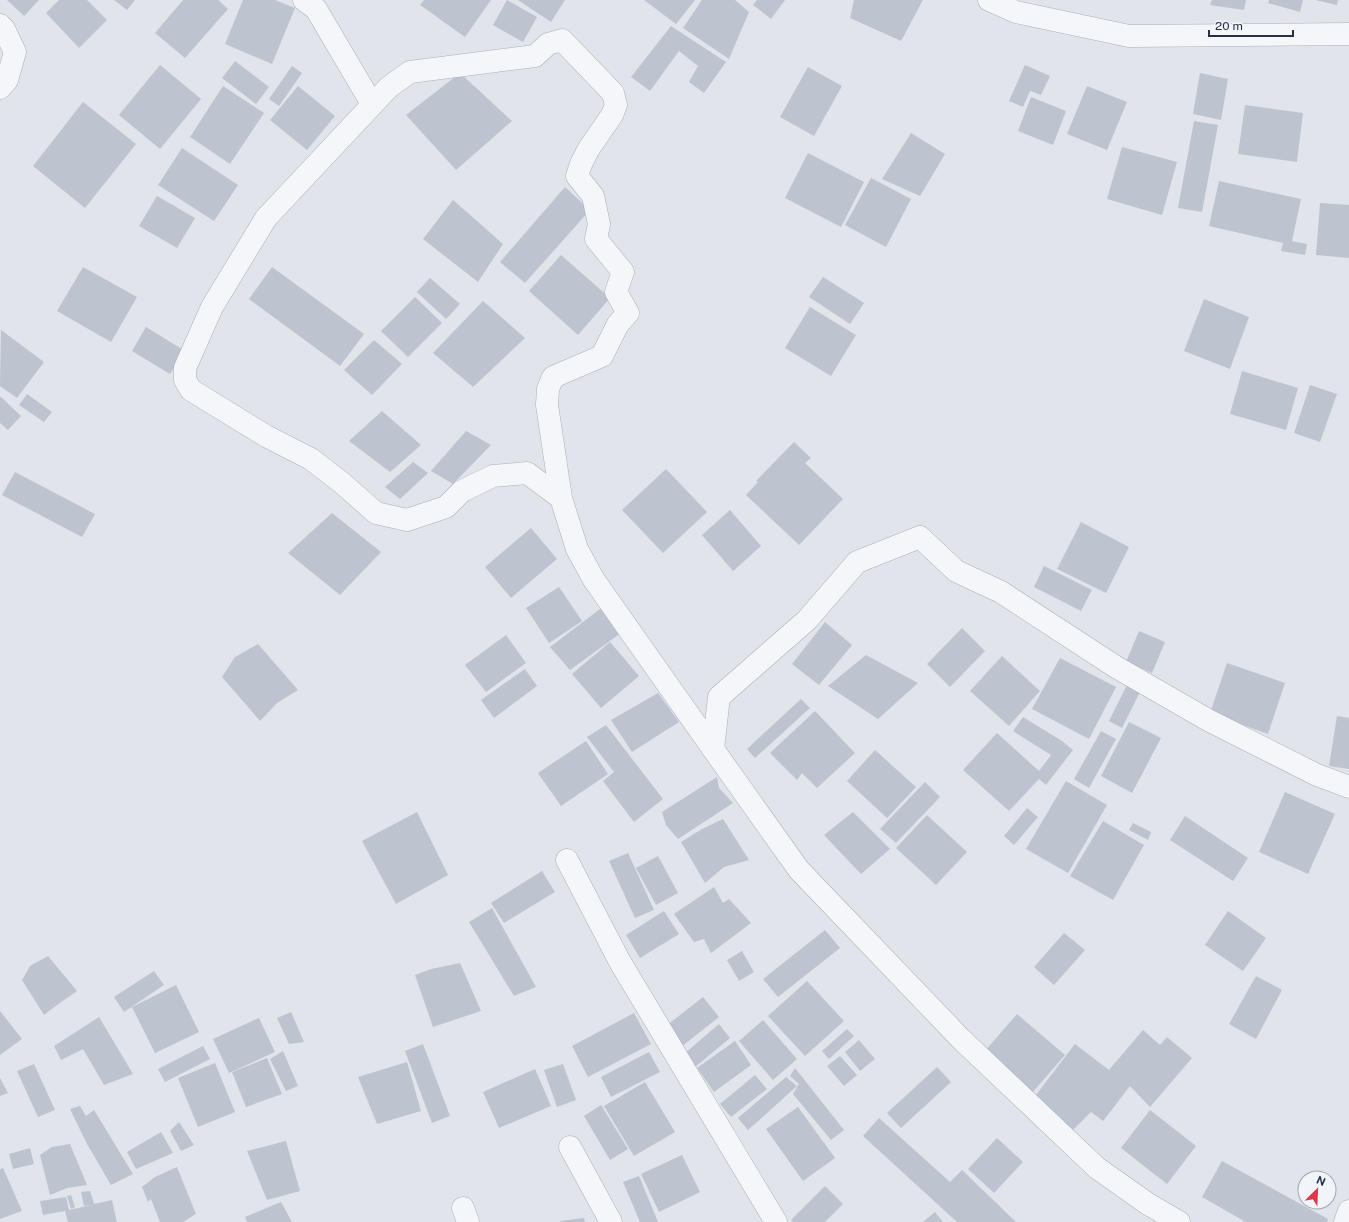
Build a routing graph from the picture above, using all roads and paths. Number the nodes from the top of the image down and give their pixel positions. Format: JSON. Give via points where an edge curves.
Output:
{"nodes":[{"id":1,"x":304,"y":0,"type":"edge"},
{"id":2,"x":989,"y":0,"type":"edge"},
{"id":3,"x":0,"y":25,"type":"edge"},
{"id":4,"x":1349,"y":34,"type":"edge"},
{"id":5,"x":0,"y":88,"type":"edge"},
{"id":6,"x":372,"y":104,"type":"junction"},
{"id":7,"x":561,"y":498,"type":"junction"},
{"id":8,"x":712,"y":749,"type":"junction"},
{"id":9,"x":1349,"y":788,"type":"edge"},
{"id":10,"x":567,"y":860,"type":"dead end"},
{"id":11,"x":570,"y":1147,"type":"dead end"},
{"id":12,"x":1349,"y":1212,"type":"edge"},
{"id":13,"x":611,"y":1222,"type":"edge"},
{"id":14,"x":776,"y":1222,"type":"edge"},
{"id":15,"x":1179,"y":1222,"type":"edge"},
{"id":16,"x":1345,"y":1222,"type":"edge"}],
"edges":[{"from":1,"to":6,"type":"street","via":[[316,9]]},
{"from":2,"to":4,"type":"street","via":[[1016,12],[1129,36]]},
{"from":3,"to":5,"type":"street","via":[[15,52],[7,80]]},
{"from":6,"to":7,"type":"street","via":[[389,87],[410,72],[535,56],[548,44],[562,40],[613,92],[616,105],[612,115],[588,150],[577,176],[594,196],[599,224],[596,239],[623,272],[616,292],[628,313],[618,324],[602,356],[553,377],[548,389],[547,405]]},
{"from":6,"to":7,"type":"street","via":[[266,218],[212,307],[185,368],[185,380],[191,390],[266,436],[311,459],[376,513],[407,520],[446,507],[462,491],[492,476],[527,472]]},
{"from":7,"to":8,"type":"street","via":[[577,549],[594,580]]},
{"from":8,"to":9,"type":"street","via":[[719,698],[807,620],[857,562],[920,537],[956,571],[1001,592],[1116,667],[1208,720],[1317,775]]},
{"from":8,"to":15,"type":"street","via":[[799,870],[962,1039],[1097,1168],[1148,1204]]},
{"from":10,"to":14,"type":"street","via":[[620,962]]},
{"from":11,"to":13,"type":"street"},
{"from":12,"to":16,"type":"street"}]}
